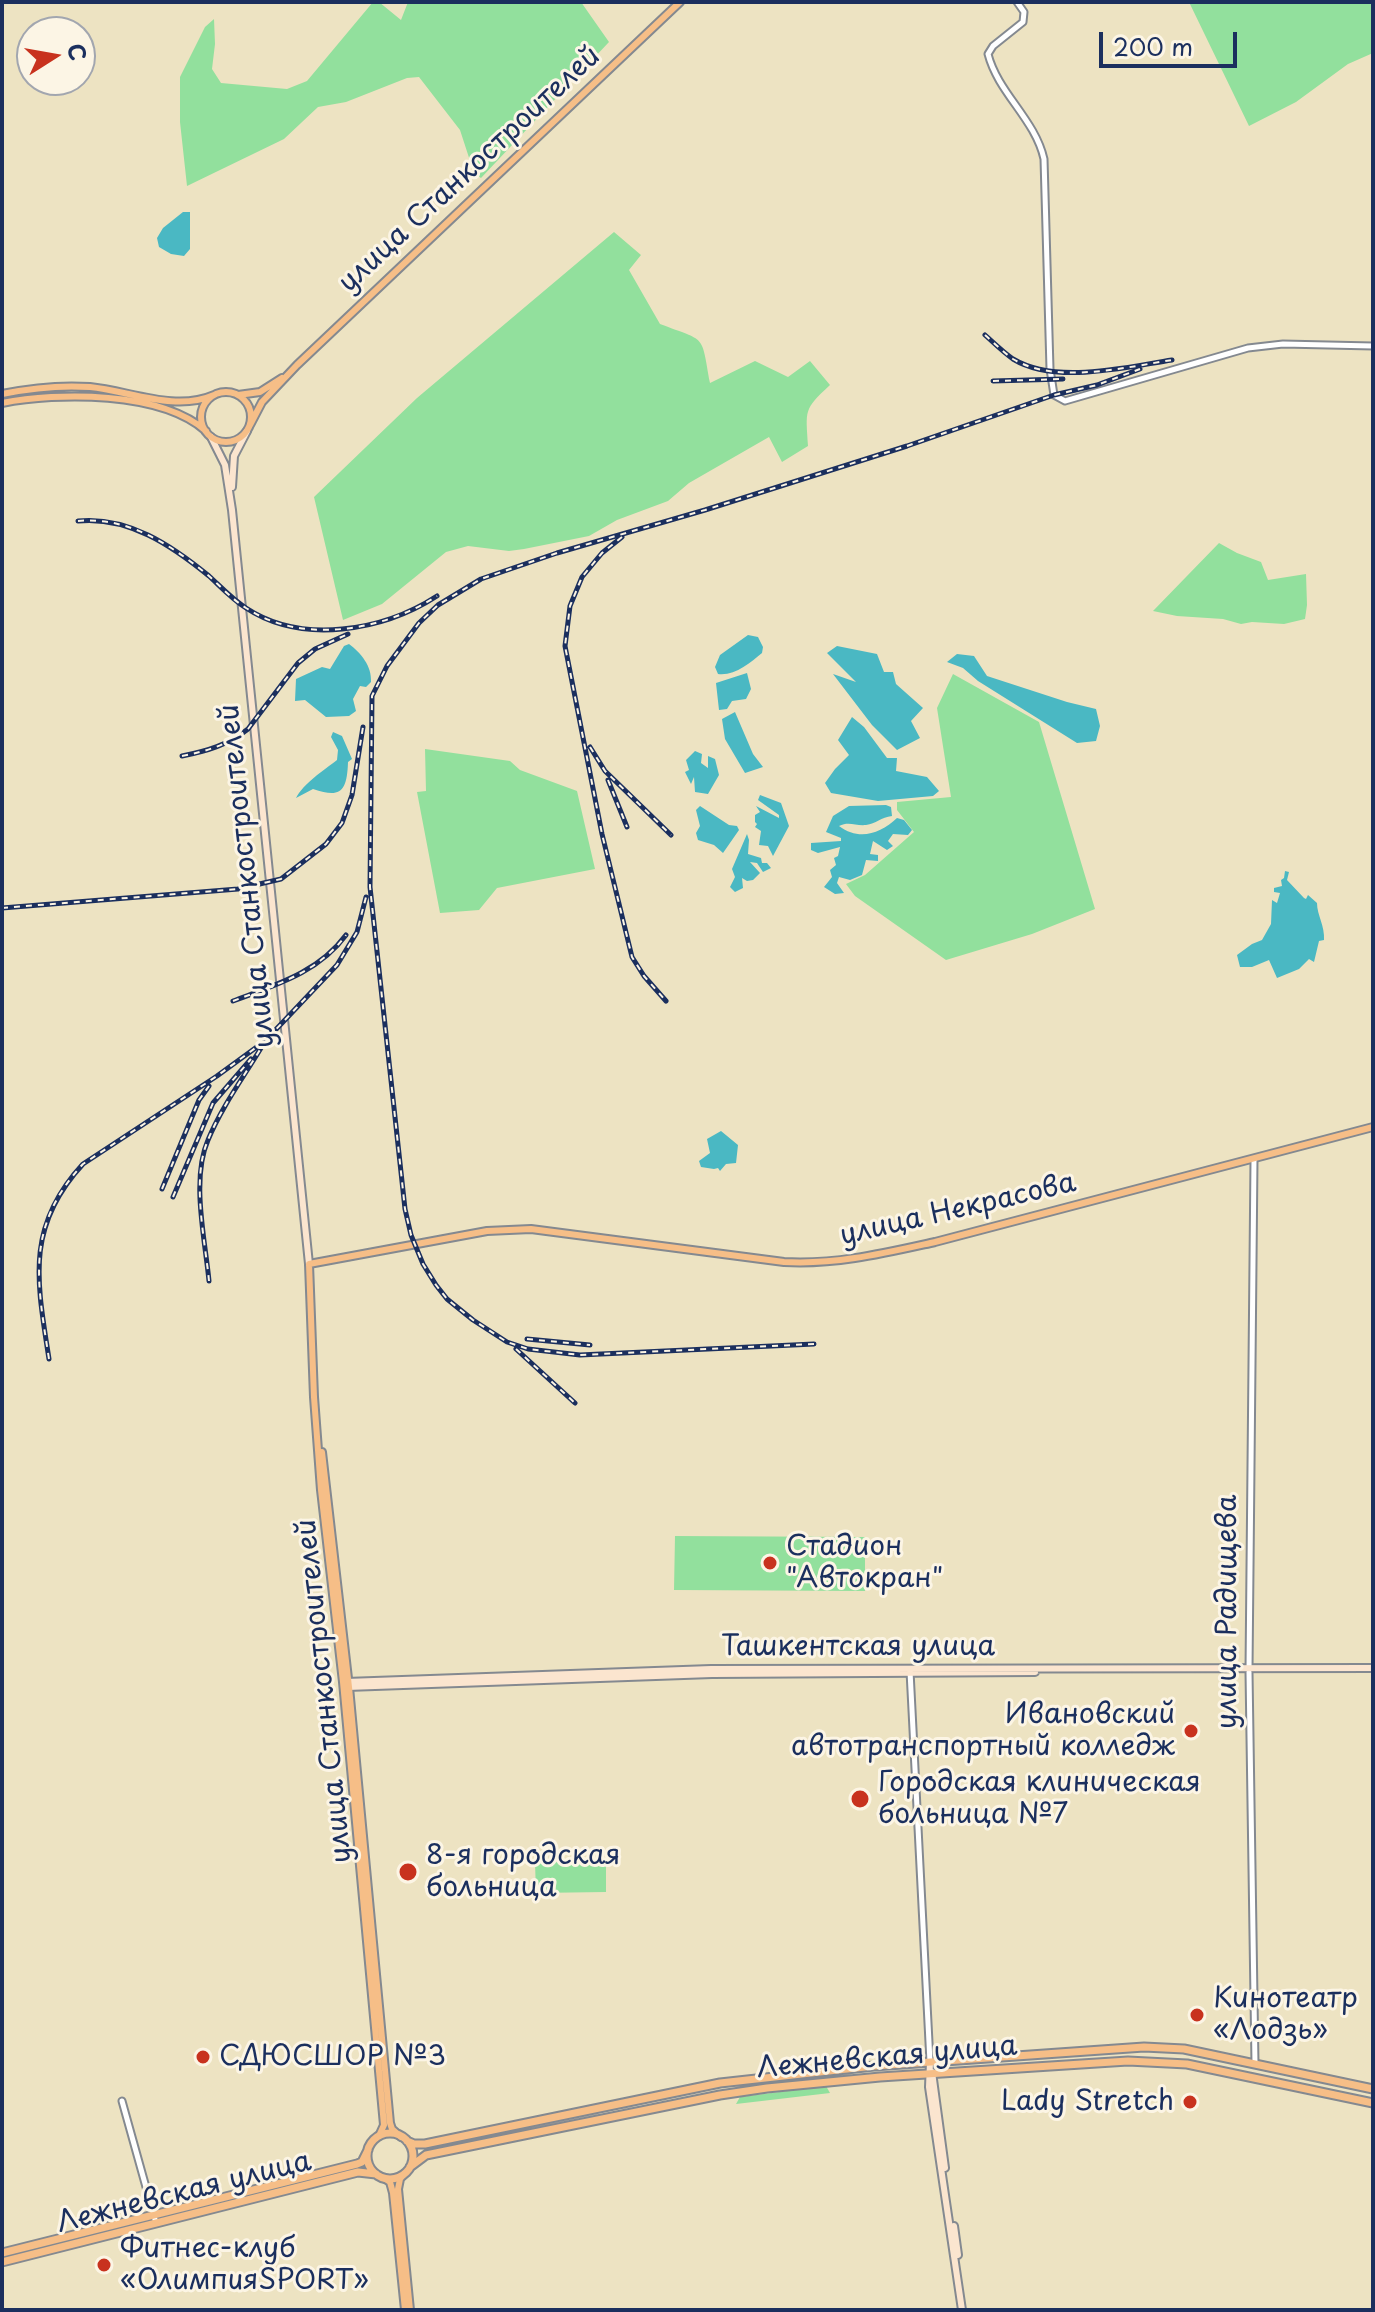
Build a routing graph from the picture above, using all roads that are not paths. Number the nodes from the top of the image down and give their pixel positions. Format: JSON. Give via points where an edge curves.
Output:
{"nodes":[{"id":1,"x":680,"y":2,"type":"edge"},
{"id":2,"x":1017,"y":2,"type":"edge"},
{"id":3,"x":1373,"y":346,"type":"edge"},
{"id":4,"x":291,"y":371,"type":"junction"},
{"id":5,"x":2,"y":394,"type":"edge"},
{"id":6,"x":237,"y":394,"type":"junction"},
{"id":7,"x":214,"y":395,"type":"junction"},
{"id":8,"x":2,"y":403,"type":"edge"},
{"id":9,"x":249,"y":428,"type":"junction"},
{"id":10,"x":208,"y":434,"type":"junction"},
{"id":11,"x":232,"y":510,"type":"junction"},
{"id":12,"x":1373,"y":1127,"type":"edge"},
{"id":13,"x":1254,"y":1160,"type":"junction"},
{"id":14,"x":310,"y":1264,"type":"junction"},
{"id":15,"x":910,"y":1670,"type":"junction"},
{"id":16,"x":1373,"y":1670,"type":"edge"},
{"id":17,"x":1249,"y":1671,"type":"junction"},
{"id":18,"x":346,"y":1684,"type":"junction"},
{"id":19,"x":930,"y":2062,"type":"junction"},
{"id":20,"x":1255,"y":2064,"type":"junction"},
{"id":21,"x":930,"y":2075,"type":"junction"},
{"id":22,"x":1373,"y":2089,"type":"edge"},
{"id":23,"x":122,"y":2101,"type":"dead end"},
{"id":24,"x":1373,"y":2103,"type":"edge"},
{"id":25,"x":379,"y":2136,"type":"junction"},
{"id":26,"x":404,"y":2139,"type":"junction"},
{"id":27,"x":368,"y":2150,"type":"junction"},
{"id":28,"x":410,"y":2167,"type":"junction"},
{"id":29,"x":404,"y":2174,"type":"junction"},
{"id":30,"x":380,"y":2176,"type":"junction"},
{"id":31,"x":154,"y":2214,"type":"junction"},
{"id":32,"x":156,"y":2223,"type":"junction"},
{"id":33,"x":2,"y":2253,"type":"edge"},
{"id":34,"x":2,"y":2262,"type":"edge"},
{"id":35,"x":407,"y":2310,"type":"edge"},
{"id":36,"x":964,"y":2310,"type":"edge"}],
"edges":[{"from":1,"to":4,"type":"main road","name":"улица Станкостроителей"},
{"from":2,"to":3,"type":"street","via":[[1023,22],[988,56],[1035,132],[1044,159],[1054,395],[1065,401],[1248,348]]},
{"from":4,"to":6,"type":"main road","name":"улица Станкостроителей","via":[[260,392]]},
{"from":4,"to":9,"type":"main road","name":"улица Станкостроителей","via":[[262,402]]},
{"from":5,"to":7,"type":"main road","via":[[89,387],[173,401]]},
{"from":6,"to":7,"type":"main road"},
{"from":6,"to":9,"type":"main road","via":[[250,411]]},
{"from":7,"to":10,"type":"main road","via":[[201,415]]},
{"from":8,"to":10,"type":"main road","via":[[89,395],[174,411]]},
{"from":9,"to":10,"type":"main road","via":[[235,440]]},
{"from":9,"to":11,"type":"main road","name":"улица Станкостроителей","via":[[233,462]]},
{"from":10,"to":11,"type":"main road","name":"улица Станкостроителей","via":[[225,465]]},
{"from":11,"to":14,"type":"main road","name":"улица Станкостроителей"},
{"from":12,"to":13,"type":"main road","name":"улица Некрасова"},
{"from":13,"to":14,"type":"main road","name":"улица Некрасова","via":[[935,1242],[825,1263],[509,1229]]},
{"from":13,"to":17,"type":"street","name":"улица Радищева"},
{"from":14,"to":18,"type":"main road","name":"улица Станкостроителей","via":[[317,1397]]},
{"from":15,"to":17,"type":"main road","name":"Ташкентская улица"},
{"from":15,"to":18,"type":"main road","name":"Ташкентская улица"},
{"from":15,"to":19,"type":"street"},
{"from":16,"to":17,"type":"main road","name":"Ташкентская улица"},
{"from":17,"to":20,"type":"street","name":"улица Радищева"},
{"from":18,"to":25,"type":"main road","name":"улица Станкостроителей","via":[[384,2125]]},
{"from":18,"to":26,"type":"main road","name":"улица Станкостроителей","via":[[390,2123]]},
{"from":19,"to":20,"type":"highway","name":"Лежневская улица","via":[[1144,2047],[1184,2049]]},
{"from":19,"to":21,"type":"main road"},
{"from":19,"to":26,"type":"highway","name":"Лежневская улица","via":[[734,2081],[425,2144]]},
{"from":20,"to":22,"type":"highway","name":"Лежневская улица"},
{"from":21,"to":24,"type":"highway","name":"Лежневская улица","via":[[1159,2061]]},
{"from":21,"to":28,"type":"highway","name":"Лежневская улица","via":[[720,2095],[426,2155]]},
{"from":21,"to":36,"type":"main road"},
{"from":23,"to":31,"type":"street"},
{"from":25,"to":26,"type":"highway","via":[[388,2133]]},
{"from":25,"to":27,"type":"highway"},
{"from":26,"to":28,"type":"highway","via":[[413,2154]]},
{"from":27,"to":30,"type":"highway","via":[[369,2163]]},
{"from":27,"to":31,"type":"highway","name":"Лежневская улица","via":[[357,2164]]},
{"from":28,"to":29,"type":"highway"},
{"from":29,"to":30,"type":"highway"},
{"from":29,"to":35,"type":"main road","via":[[398,2189]]},
{"from":30,"to":32,"type":"highway","name":"Лежневская улица","via":[[358,2172]]},
{"from":30,"to":35,"type":"main road","via":[[390,2182],[393,2193]]},
{"from":31,"to":32,"type":"street"},
{"from":31,"to":33,"type":"highway","name":"Лежневская улица"},
{"from":32,"to":34,"type":"highway","name":"Лежневская улица"}]}
